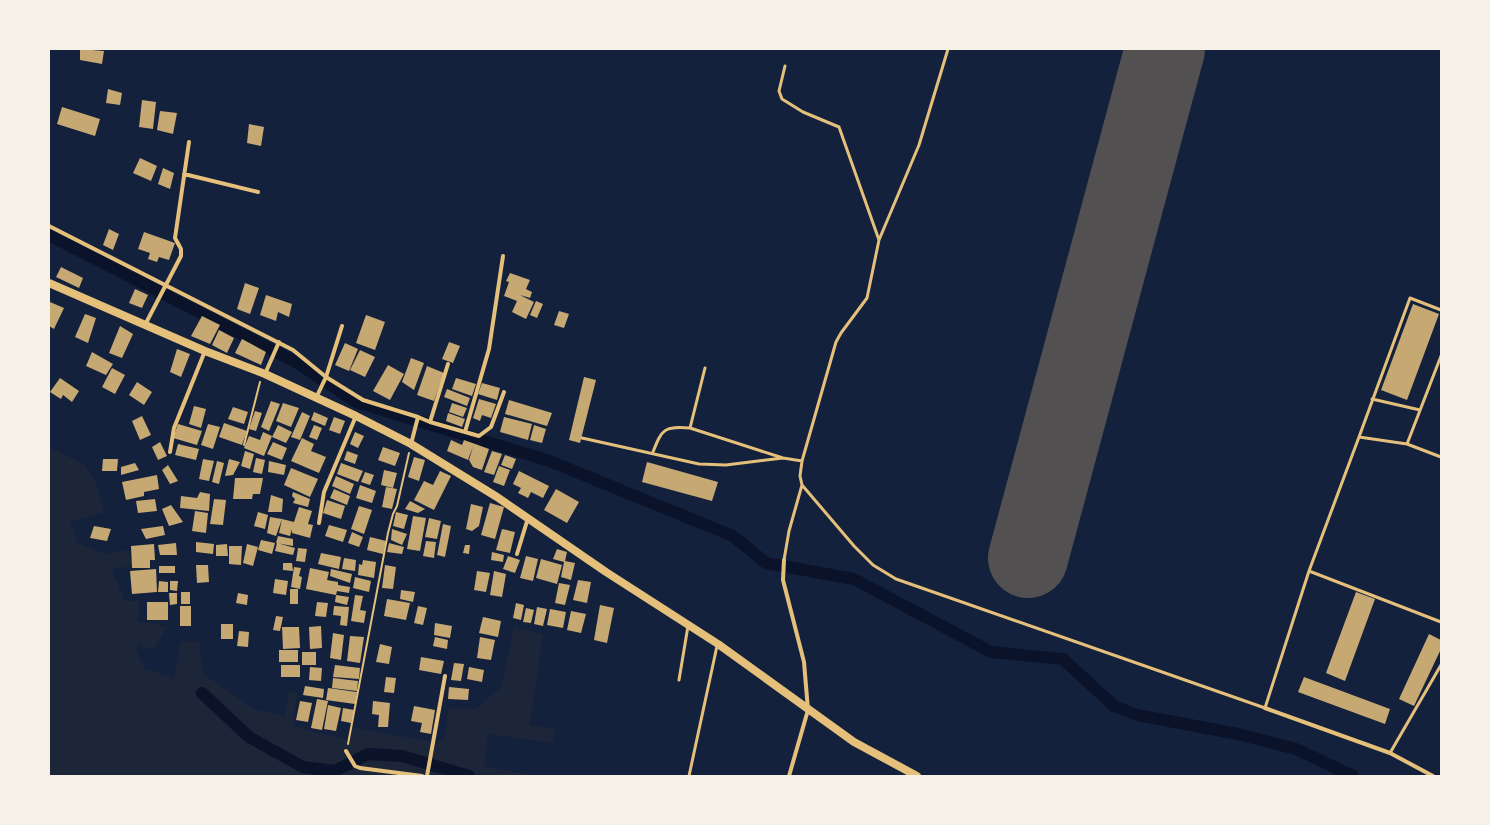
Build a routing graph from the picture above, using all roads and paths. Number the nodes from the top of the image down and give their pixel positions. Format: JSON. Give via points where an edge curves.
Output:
{"nodes":[{"id":1,"x":948,"y":49,"type":"edge"},
{"id":2,"x":785,"y":66,"type":"dead end"},
{"id":3,"x":189,"y":142,"type":"dead end"},
{"id":4,"x":184,"y":174,"type":"junction"},
{"id":5,"x":258,"y":192,"type":"dead end"},
{"id":6,"x":49,"y":226,"type":"edge"},
{"id":7,"x":879,"y":240,"type":"junction"},
{"id":8,"x":504,"y":256,"type":"dead end"},
{"id":9,"x":49,"y":282,"type":"edge"},
{"id":10,"x":166,"y":286,"type":"junction"},
{"id":11,"x":1441,"y":310,"type":"edge"},
{"id":12,"x":146,"y":323,"type":"junction"},
{"id":13,"x":342,"y":326,"type":"dead end"},
{"id":14,"x":278,"y":344,"type":"junction"},
{"id":15,"x":205,"y":350,"type":"junction"},
{"id":16,"x":1441,"y":356,"type":"edge"},
{"id":17,"x":448,"y":364,"type":"dead end"},
{"id":18,"x":705,"y":368,"type":"dead end"},
{"id":19,"x":264,"y":374,"type":"junction"},
{"id":20,"x":325,"y":379,"type":"junction"},
{"id":21,"x":504,"y":392,"type":"dead end"},
{"id":22,"x":317,"y":396,"type":"junction"},
{"id":23,"x":1372,"y":399,"type":"junction"},
{"id":24,"x":1420,"y":410,"type":"junction"},
{"id":25,"x":356,"y":416,"type":"junction"},
{"id":26,"x":418,"y":418,"type":"junction"},
{"id":27,"x":430,"y":422,"type":"junction"},
{"id":28,"x":690,"y":428,"type":"junction"},
{"id":29,"x":465,"y":432,"type":"junction"},
{"id":30,"x":1359,"y":437,"type":"junction"},
{"id":31,"x":582,"y":438,"type":"dead end"},
{"id":32,"x":410,"y":444,"type":"junction"},
{"id":33,"x":1407,"y":444,"type":"junction"},
{"id":34,"x":244,"y":445,"type":"dead end"},
{"id":35,"x":170,"y":452,"type":"dead end"},
{"id":36,"x":653,"y":452,"type":"junction"},
{"id":37,"x":1441,"y":457,"type":"edge"},
{"id":38,"x":783,"y":458,"type":"junction"},
{"id":39,"x":802,"y":461,"type":"junction"},
{"id":40,"x":802,"y":485,"type":"junction"},
{"id":41,"x":528,"y":518,"type":"junction"},
{"id":42,"x":319,"y":523,"type":"dead end"},
{"id":43,"x":517,"y":554,"type":"dead end"},
{"id":44,"x":784,"y":560,"type":"joint"},
{"id":45,"x":1309,"y":571,"type":"junction"},
{"id":46,"x":1441,"y":622,"type":"edge"},
{"id":47,"x":688,"y":625,"type":"junction"},
{"id":48,"x":718,"y":644,"type":"junction"},
{"id":49,"x":1441,"y":666,"type":"edge"},
{"id":50,"x":445,"y":676,"type":"dead end"},
{"id":51,"x":679,"y":680,"type":"dead end"},
{"id":52,"x":1265,"y":708,"type":"junction"},
{"id":53,"x":808,"y":710,"type":"junction"},
{"id":54,"x":346,"y":751,"type":"joint"},
{"id":55,"x":1390,"y":753,"type":"junction"},
{"id":56,"x":427,"y":774,"type":"edge"},
{"id":57,"x":422,"y":776,"type":"edge"},
{"id":58,"x":689,"y":776,"type":"edge"},
{"id":59,"x":789,"y":776,"type":"edge"},
{"id":60,"x":917,"y":776,"type":"edge"},
{"id":61,"x":1433,"y":776,"type":"edge"}],
"edges":[{"from":1,"to":7,"type":"lane","via":[[919,145]]},
{"from":2,"to":7,"type":"lane","via":[[779,91],[782,99],[803,112],[839,127]]},
{"from":3,"to":4,"type":"street"},
{"from":4,"to":5,"type":"street"},
{"from":4,"to":10,"type":"street","via":[[175,238],[182,252]]},
{"from":6,"to":10,"type":"street"},
{"from":7,"to":39,"type":"lane","via":[[867,298],[836,342]]},
{"from":8,"to":29,"type":"street","via":[[489,349]]},
{"from":9,"to":12,"type":"main road"},
{"from":10,"to":12,"type":"street"},
{"from":10,"to":14,"type":"street"},
{"from":11,"to":23,"type":"lane","via":[[1410,298]]},
{"from":12,"to":15,"type":"main road"},
{"from":13,"to":20,"type":"street"},
{"from":14,"to":19,"type":"street"},
{"from":14,"to":20,"type":"street","via":[[301,355]]},
{"from":15,"to":19,"type":"main road"},
{"from":15,"to":35,"type":"street","via":[[174,428]]},
{"from":16,"to":24,"type":"lane"},
{"from":17,"to":27,"type":"street"},
{"from":18,"to":28,"type":"lane"},
{"from":19,"to":22,"type":"main road"},
{"from":19,"to":34,"type":"path"},
{"from":20,"to":22,"type":"street"},
{"from":20,"to":26,"type":"street","via":[[363,400]]},
{"from":21,"to":29,"type":"street","via":[[491,427],[479,436]]},
{"from":22,"to":25,"type":"main road"},
{"from":23,"to":24,"type":"lane"},
{"from":23,"to":30,"type":"lane"},
{"from":24,"to":33,"type":"lane"},
{"from":25,"to":32,"type":"main road"},
{"from":25,"to":42,"type":"street","via":[[324,492]]},
{"from":26,"to":27,"type":"street"},
{"from":26,"to":32,"type":"street"},
{"from":27,"to":29,"type":"street"},
{"from":28,"to":36,"type":"lane","via":[[667,428],[660,434]]},
{"from":28,"to":38,"type":"lane"},
{"from":30,"to":33,"type":"lane"},
{"from":30,"to":45,"type":"lane"},
{"from":31,"to":36,"type":"lane"},
{"from":32,"to":41,"type":"main road"},
{"from":32,"to":54,"type":"path","via":[[397,506],[388,533]]},
{"from":33,"to":37,"type":"lane"},
{"from":36,"to":38,"type":"lane","via":[[713,465]]},
{"from":38,"to":39,"type":"lane"},
{"from":39,"to":40,"type":"lane"},
{"from":40,"to":44,"type":"lane"},
{"from":40,"to":52,"type":"lane","via":[[873,565],[896,579]]},
{"from":41,"to":43,"type":"street"},
{"from":41,"to":47,"type":"main road"},
{"from":44,"to":53,"type":"street","via":[[783,575],[804,662]]},
{"from":45,"to":46,"type":"lane"},
{"from":45,"to":52,"type":"lane"},
{"from":47,"to":48,"type":"main road"},
{"from":47,"to":51,"type":"lane"},
{"from":48,"to":53,"type":"main road"},
{"from":48,"to":58,"type":"lane"},
{"from":49,"to":55,"type":"lane"},
{"from":50,"to":56,"type":"street"},
{"from":52,"to":55,"type":"street"},
{"from":53,"to":59,"type":"street"},
{"from":53,"to":60,"type":"main road","via":[[854,742]]},
{"from":54,"to":57,"type":"street","via":[[355,766]]},
{"from":55,"to":61,"type":"street"}]}
